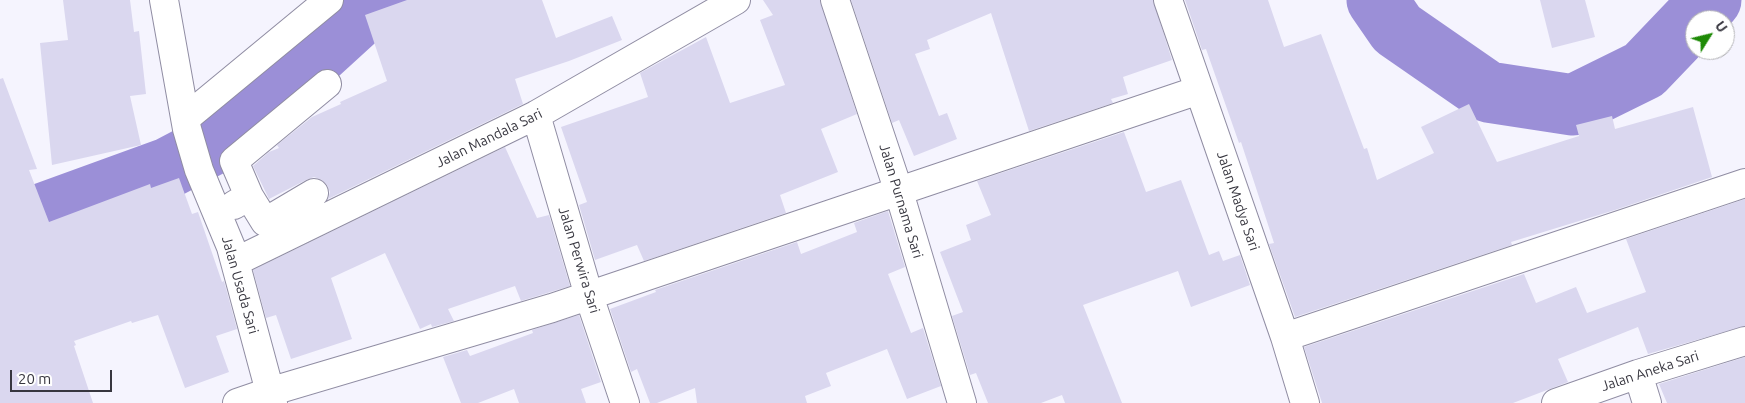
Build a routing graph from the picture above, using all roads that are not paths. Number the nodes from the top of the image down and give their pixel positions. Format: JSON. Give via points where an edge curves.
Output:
{"nodes":[{"id":1,"x":164,"y":0,"type":"edge"},
{"id":2,"x":329,"y":0,"type":"edge"},
{"id":3,"x":736,"y":0,"type":"edge"},
{"id":4,"x":836,"y":0,"type":"edge"},
{"id":5,"x":1168,"y":0,"type":"edge"},
{"id":6,"x":327,"y":84,"type":"dead end"},
{"id":7,"x":1199,"y":90,"type":"junction"},
{"id":8,"x":536,"y":115,"type":"junction"},
{"id":9,"x":186,"y":124,"type":"junction"},
{"id":10,"x":1745,"y":183,"type":"edge"},
{"id":11,"x":899,"y":192,"type":"junction"},
{"id":12,"x":314,"y":194,"type":"dead end"},
{"id":13,"x":250,"y":196,"type":"junction"},
{"id":14,"x":218,"y":214,"type":"junction"},
{"id":15,"x":235,"y":262,"type":"junction"},
{"id":16,"x":589,"y":296,"type":"junction"},
{"id":17,"x":1285,"y":337,"type":"junction"},
{"id":18,"x":1745,"y":341,"type":"edge"},
{"id":19,"x":1638,"y":374,"type":"junction"},
{"id":20,"x":271,"y":397,"type":"edge"},
{"id":21,"x":237,"y":403,"type":"edge"},
{"id":22,"x":625,"y":403,"type":"edge"},
{"id":23,"x":962,"y":403,"type":"edge"},
{"id":24,"x":1305,"y":403,"type":"edge"},
{"id":25,"x":1556,"y":403,"type":"edge"},
{"id":26,"x":1647,"y":403,"type":"edge"}],
"edges":[{"from":1,"to":9,"type":"street","name":"Jalan Usada Sari"},
{"from":2,"to":9,"type":"street"},
{"from":3,"to":8,"type":"street","name":"Jalan Mandala Sari"},
{"from":4,"to":11,"type":"street","name":"Jalan Purnama Sari"},
{"from":5,"to":7,"type":"street","name":"Jalan Madya Sari"},
{"from":6,"to":13,"type":"street","via":[[234,161]]},
{"from":7,"to":11,"type":"street"},
{"from":7,"to":17,"type":"street","name":"Jalan Madya Sari"},
{"from":8,"to":15,"type":"street","name":"Jalan Mandala Sari"},
{"from":8,"to":16,"type":"street","name":"Jalan Perwira Sari"},
{"from":9,"to":14,"type":"street","name":"Jalan Usada Sari","via":[[199,170]]},
{"from":10,"to":17,"type":"street"},
{"from":11,"to":16,"type":"street"},
{"from":11,"to":23,"type":"street","name":"Jalan Purnama Sari"},
{"from":12,"to":13,"type":"street","via":[[265,222]]},
{"from":13,"to":14,"type":"street"},
{"from":14,"to":15,"type":"street","name":"Jalan Usada Sari"},
{"from":15,"to":20,"type":"street","name":"Jalan Usada Sari"},
{"from":16,"to":20,"type":"street"},
{"from":16,"to":22,"type":"street","name":"Jalan Perwira Sari"},
{"from":17,"to":24,"type":"street","name":"Jalan Madya Sari"},
{"from":18,"to":19,"type":"street","name":"Jalan Aneka Sari"},
{"from":19,"to":25,"type":"street","name":"Jalan Aneka Sari"},
{"from":19,"to":26,"type":"street"},
{"from":20,"to":21,"type":"street"}]}
